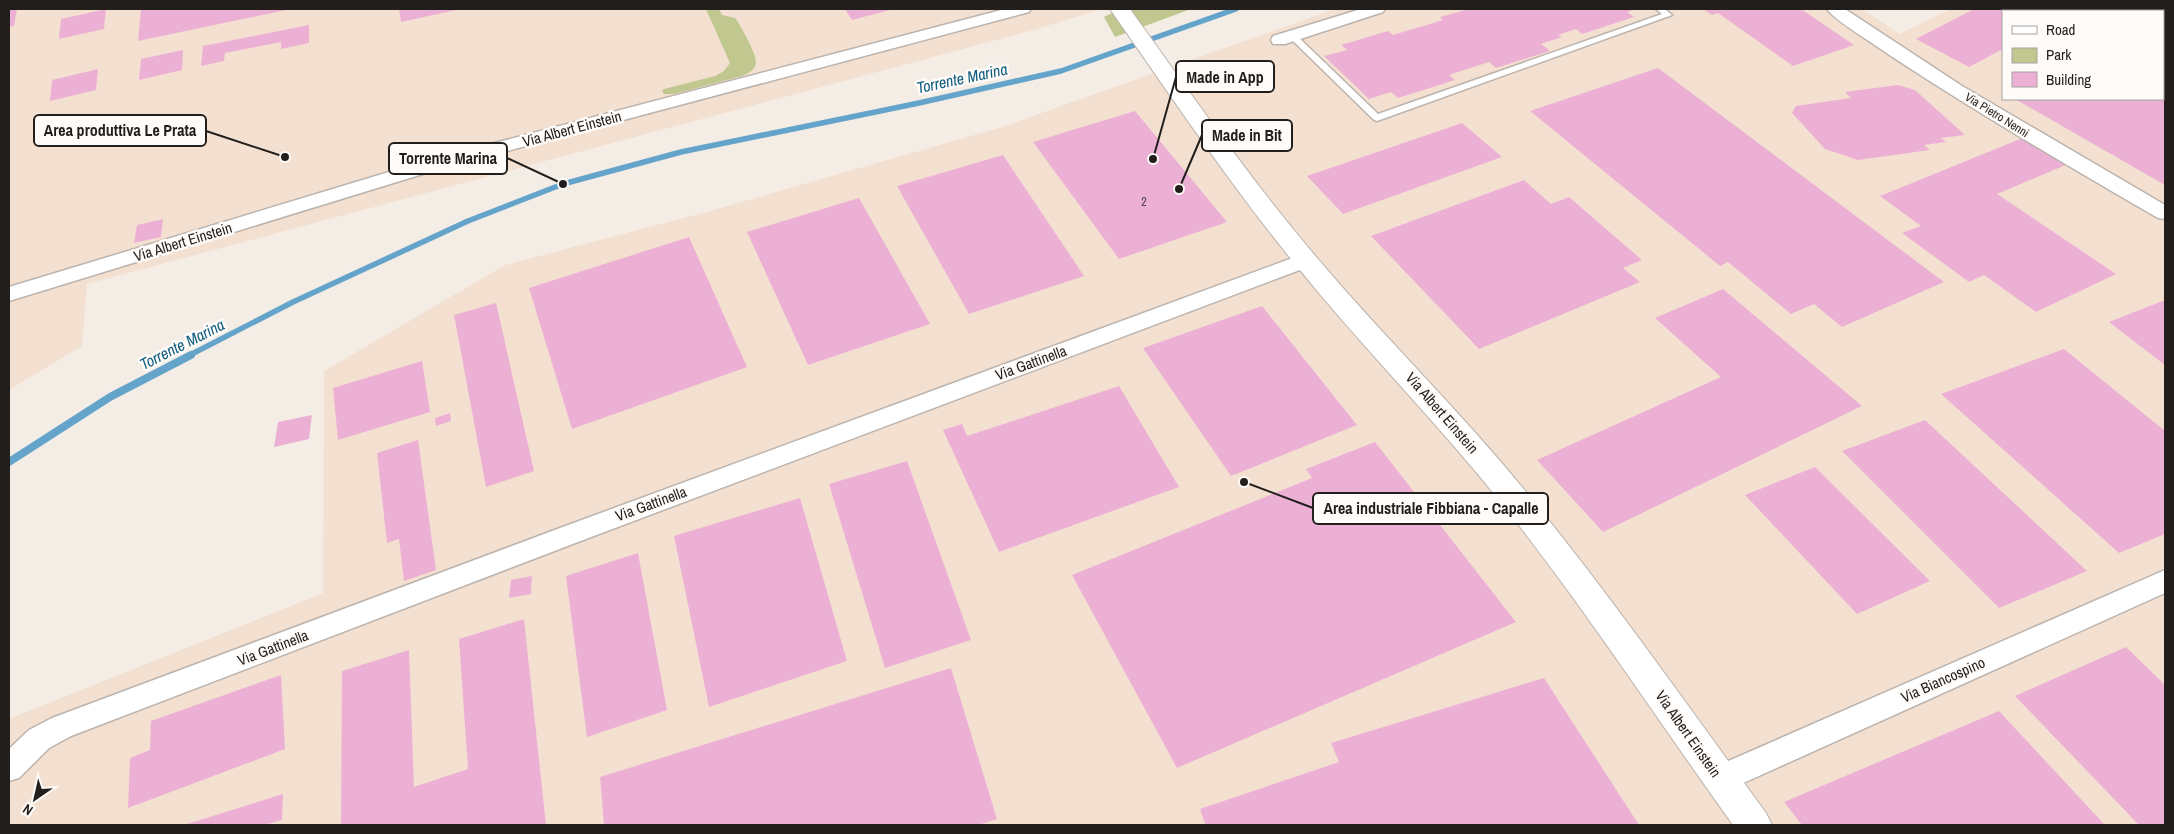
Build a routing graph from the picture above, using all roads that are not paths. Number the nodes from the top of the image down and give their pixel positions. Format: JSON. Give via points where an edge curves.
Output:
{"nodes":[{"id":1,"x":1023,"y":9,"type":"edge"},
{"id":2,"x":1120,"y":9,"type":"edge"},
{"id":3,"x":1376,"y":9,"type":"edge"},
{"id":4,"x":1660,"y":9,"type":"edge"},
{"id":5,"x":1835,"y":9,"type":"edge"},
{"id":6,"x":1285,"y":38,"type":"joint"},
{"id":7,"x":2165,"y":213,"type":"edge"},
{"id":8,"x":1306,"y":260,"type":"junction"},
{"id":9,"x":9,"y":294,"type":"edge"},
{"id":10,"x":2165,"y":581,"type":"edge"},
{"id":11,"x":9,"y":768,"type":"edge"},
{"id":12,"x":1720,"y":779,"type":"junction"},
{"id":13,"x":1754,"y":825,"type":"edge"}],
"edges":[{"from":1,"to":9,"type":"street","name":"Via Albert Einstein","via":[[430,166]]},
{"from":2,"to":8,"type":"street","name":"Via Albert Einstein","via":[[1230,167]]},
{"from":3,"to":6,"type":"street"},
{"from":4,"to":6,"type":"lane","via":[[1668,15],[1377,118]]},
{"from":5,"to":7,"type":"street","name":"Via Pietro Nenni","via":[[1884,45]]},
{"from":8,"to":11,"type":"street","name":"Via Gattinella","via":[[62,727],[38,739]]},
{"from":8,"to":12,"type":"street","name":"Via Albert Einstein","via":[[1458,430],[1525,511]]},
{"from":10,"to":12,"type":"street","name":"Via Biancospino"},
{"from":12,"to":13,"type":"street","name":"Via Albert Einstein"}]}
